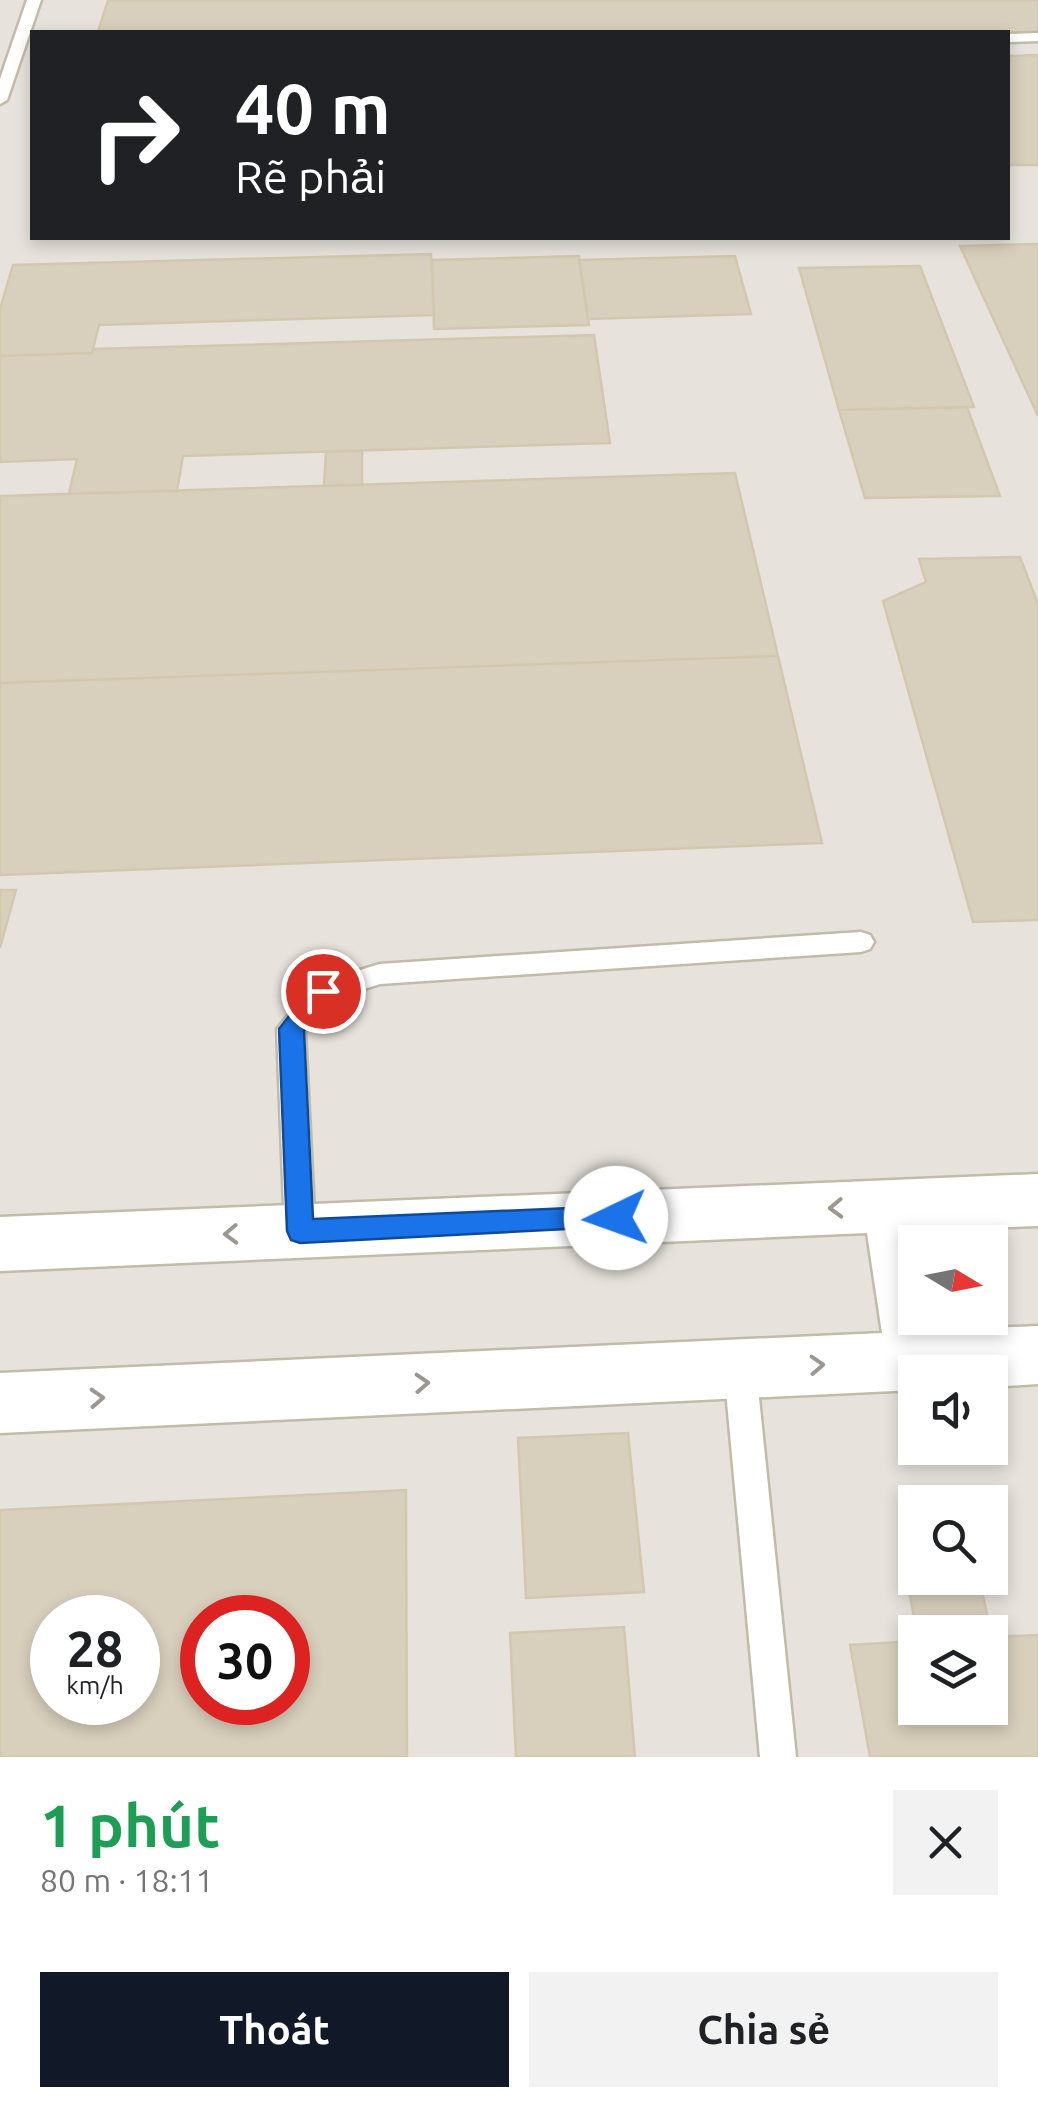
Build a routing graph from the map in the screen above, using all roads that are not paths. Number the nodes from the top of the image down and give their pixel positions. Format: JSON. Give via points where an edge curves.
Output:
{"nodes":[{"id":1,"x":34,"y":0,"type":"edge"},
{"id":2,"x":1010,"y":38,"type":"edge"},
{"id":3,"x":1038,"y":38,"type":"edge"},
{"id":4,"x":1010,"y":52,"type":"edge"},
{"id":5,"x":1038,"y":52,"type":"edge"},
{"id":6,"x":0,"y":100,"type":"edge"},
{"id":7,"x":861,"y":942,"type":"dead end"},
{"id":8,"x":1038,"y":1200,"type":"edge"},
{"id":9,"x":892,"y":1206,"type":"junction"},
{"id":10,"x":300,"y":1231,"type":"junction"},
{"id":11,"x":0,"y":1244,"type":"edge"},
{"id":12,"x":917,"y":1355,"type":"edge"},
{"id":13,"x":1038,"y":1355,"type":"edge"},
{"id":14,"x":1008,"y":1356,"type":"edge"},
{"id":15,"x":898,"y":1361,"type":"edge"},
{"id":16,"x":740,"y":1369,"type":"junction"},
{"id":17,"x":0,"y":1402,"type":"edge"},
{"id":18,"x":778,"y":1757,"type":"edge"}],
"edges":[{"from":1,"to":6,"type":"lane"},
{"from":2,"to":3,"type":"lane"},
{"from":4,"to":5,"type":"lane"},
{"from":7,"to":10,"type":"lane","via":[[380,974],[323,991],[291,1029]]},
{"from":8,"to":9,"type":"street"},
{"from":9,"to":10,"type":"street","one_way":true},
{"from":9,"to":12,"type":"street"},
{"from":10,"to":11,"type":"street","one_way":true},
{"from":13,"to":14,"type":"street"},
{"from":16,"to":15,"type":"street","one_way":true},
{"from":17,"to":16,"type":"street","one_way":true},
{"from":16,"to":18,"type":"lane"}]}
